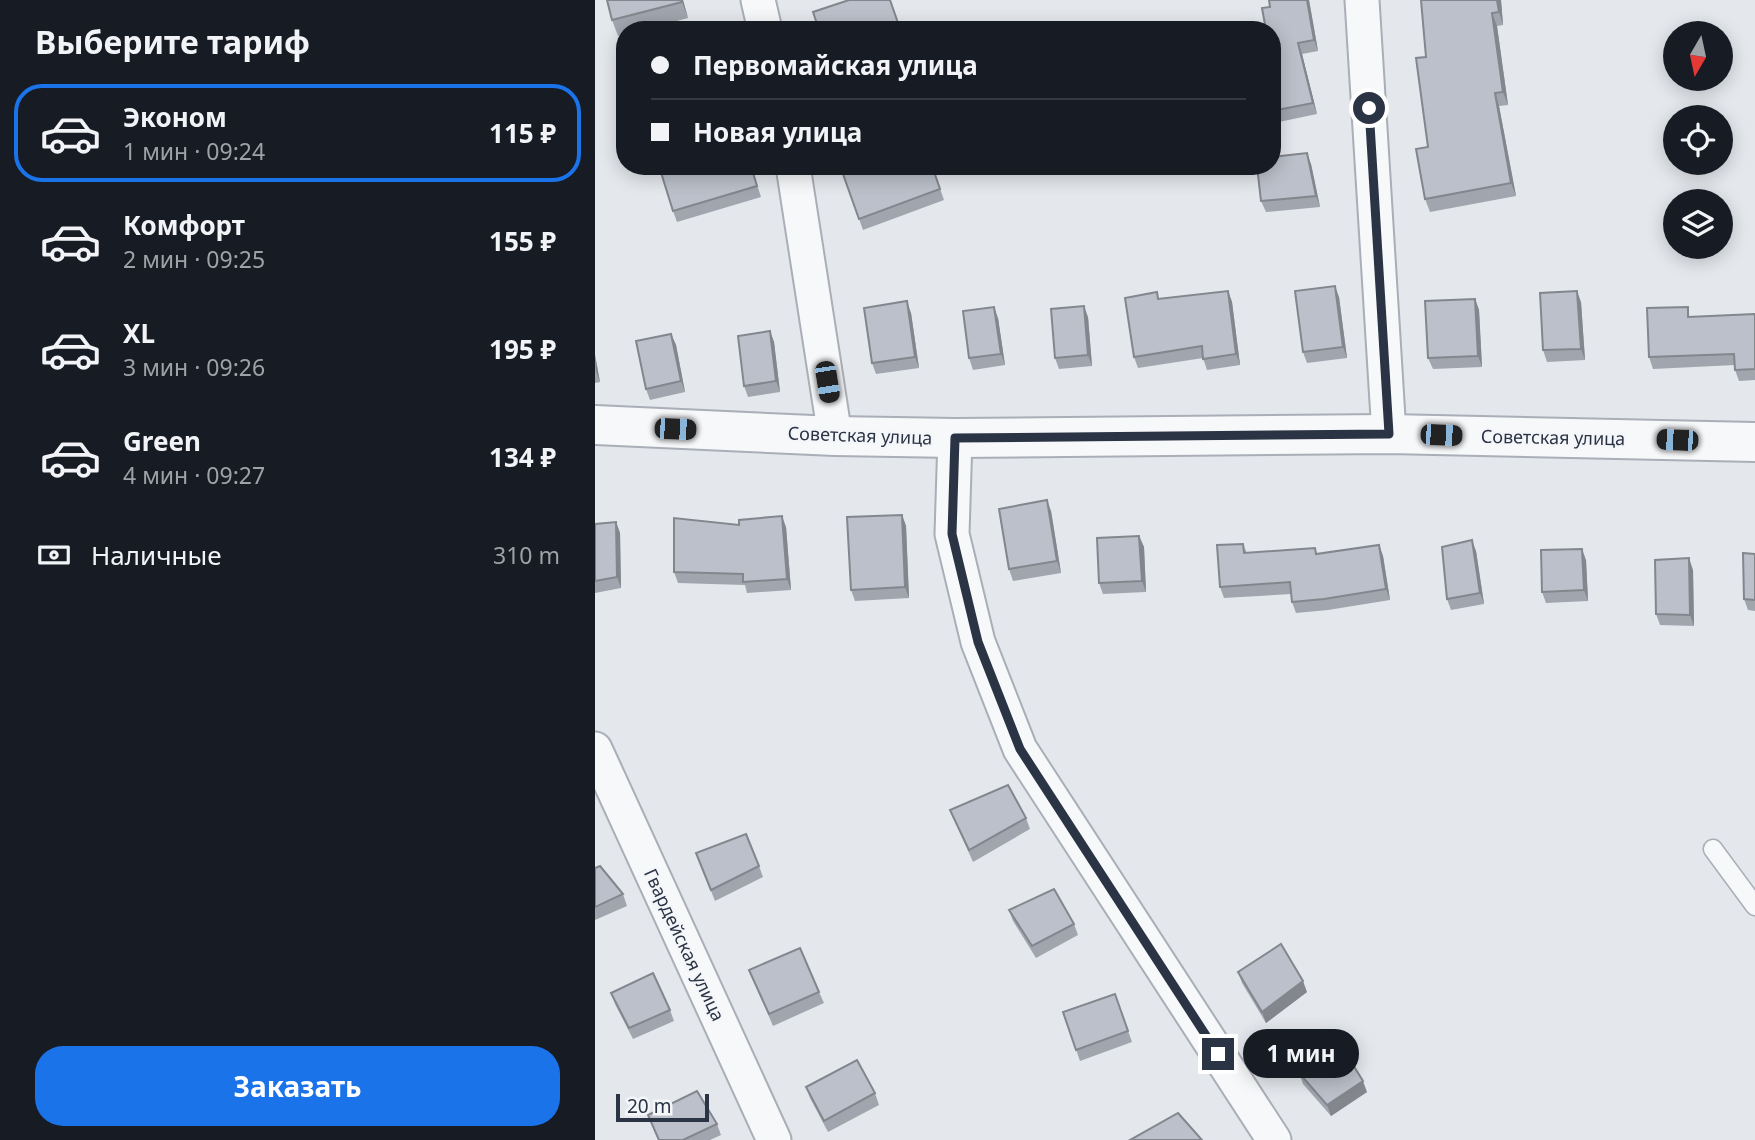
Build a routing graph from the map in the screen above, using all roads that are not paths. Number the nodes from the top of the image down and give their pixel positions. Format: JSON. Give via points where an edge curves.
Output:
{"nodes":[{"id":1,"x":758,"y":0,"type":"edge"},
{"id":2,"x":1362,"y":0,"type":"edge"},
{"id":3,"x":763,"y":21,"type":"edge"},
{"id":4,"x":794,"y":175,"type":"edge"},
{"id":5,"x":595,"y":425,"type":"edge"},
{"id":6,"x":1389,"y":434,"type":"junction"},
{"id":7,"x":835,"y":436,"type":"junction"},
{"id":8,"x":955,"y":438,"type":"junction"},
{"id":9,"x":1755,"y":442,"type":"edge"},
{"id":10,"x":595,"y":749,"type":"edge"},
{"id":11,"x":1713,"y":849,"type":"dead end"},
{"id":12,"x":1755,"y":906,"type":"edge"},
{"id":13,"x":774,"y":1140,"type":"edge"},
{"id":14,"x":1274,"y":1140,"type":"edge"}],
"edges":[{"from":1,"to":3,"type":"street"},
{"from":2,"to":6,"type":"street"},
{"from":4,"to":7,"type":"street"},
{"from":5,"to":7,"type":"street","name":"Советская улица"},
{"from":6,"to":8,"type":"street","name":"Советская улица"},
{"from":6,"to":9,"type":"street","name":"Советская улица"},
{"from":7,"to":8,"type":"street","name":"Советская улица"},
{"from":8,"to":14,"type":"street","via":[[952,534],[978,642],[1020,749]]},
{"from":10,"to":13,"type":"street","name":"Гвардейская улица"},
{"from":11,"to":12,"type":"lane"}]}
